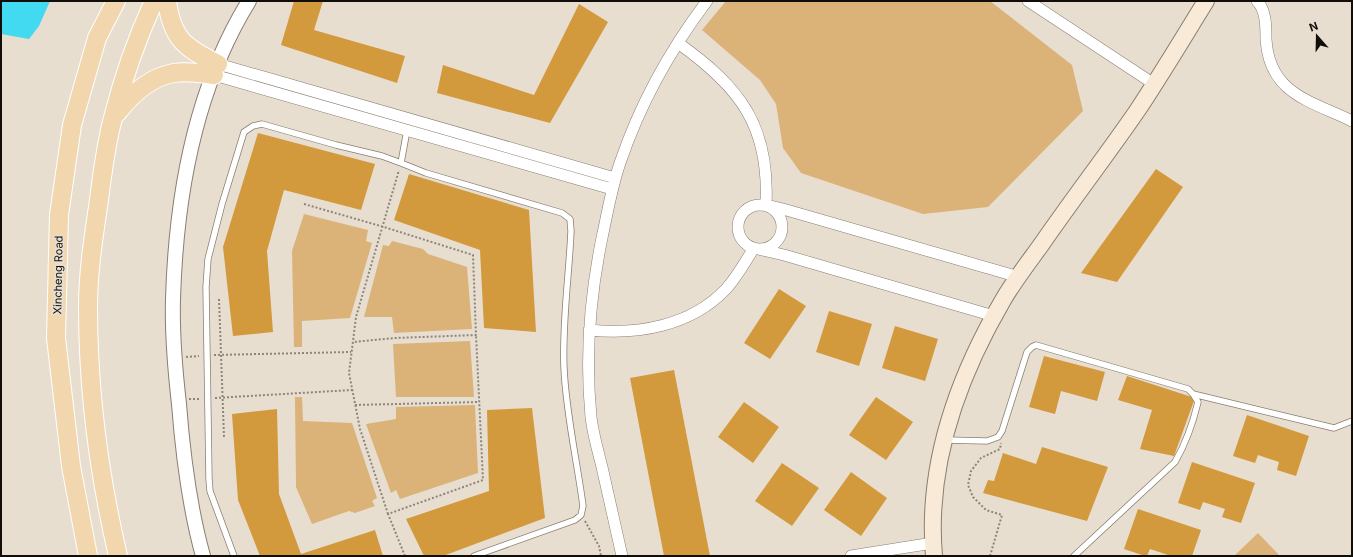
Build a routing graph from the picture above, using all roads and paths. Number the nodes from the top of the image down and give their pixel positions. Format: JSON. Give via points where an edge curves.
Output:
{"nodes":[{"id":1,"x":116,"y":1,"type":"edge"},
{"id":2,"x":154,"y":1,"type":"edge"},
{"id":3,"x":167,"y":1,"type":"edge"},
{"id":4,"x":249,"y":1,"type":"edge"},
{"id":5,"x":708,"y":1,"type":"edge"},
{"id":6,"x":1028,"y":1,"type":"edge"},
{"id":7,"x":1194,"y":1,"type":"edge"},
{"id":8,"x":1206,"y":1,"type":"edge"},
{"id":9,"x":1257,"y":1,"type":"edge"},
{"id":10,"x":678,"y":43,"type":"junction"},
{"id":11,"x":216,"y":70,"type":"junction"},
{"id":12,"x":1150,"y":81,"type":"junction"},
{"id":13,"x":113,"y":118,"type":"junction"},
{"id":14,"x":1352,"y":121,"type":"edge"},
{"id":15,"x":407,"y":130,"type":"junction"},
{"id":16,"x":401,"y":163,"type":"junction"},
{"id":17,"x":614,"y":183,"type":"junction"},
{"id":18,"x":304,"y":204,"type":"dead end"},
{"id":19,"x":766,"y":205,"type":"junction"},
{"id":20,"x":384,"y":227,"type":"junction"},
{"id":21,"x":754,"y":248,"type":"junction"},
{"id":22,"x":1013,"y":275,"type":"junction"},
{"id":23,"x":219,"y":299,"type":"dead end"},
{"id":24,"x":989,"y":315,"type":"junction"},
{"id":25,"x":589,"y":330,"type":"junction"},
{"id":26,"x":476,"y":335,"type":"junction"},
{"id":27,"x":353,"y":342,"type":"junction"},
{"id":28,"x":352,"y":352,"type":"junction"},
{"id":29,"x":221,"y":355,"type":"junction"},
{"id":30,"x":208,"y":356,"type":"junction"},
{"id":31,"x":175,"y":358,"type":"junction"},
{"id":32,"x":352,"y":390,"type":"junction"},
{"id":33,"x":1193,"y":394,"type":"junction"},
{"id":34,"x":207,"y":398,"type":"junction"},
{"id":35,"x":223,"y":398,"type":"junction"},
{"id":36,"x":178,"y":399,"type":"junction"},
{"id":37,"x":478,"y":402,"type":"junction"},
{"id":38,"x":355,"y":405,"type":"junction"},
{"id":39,"x":1352,"y":421,"type":"edge"},
{"id":40,"x":1002,"y":431,"type":"junction"},
{"id":41,"x":224,"y":437,"type":"dead end"},
{"id":42,"x":944,"y":440,"type":"junction"},
{"id":43,"x":388,"y":514,"type":"junction"},
{"id":44,"x":581,"y":515,"type":"junction"},
{"id":45,"x":929,"y":550,"type":"edge"},
{"id":46,"x":88,"y":556,"type":"edge"},
{"id":47,"x":118,"y":556,"type":"edge"},
{"id":48,"x":203,"y":556,"type":"edge"},
{"id":49,"x":234,"y":556,"type":"edge"},
{"id":50,"x":405,"y":556,"type":"edge"},
{"id":51,"x":474,"y":556,"type":"edge"},
{"id":52,"x":601,"y":556,"type":"edge"},
{"id":53,"x":622,"y":556,"type":"edge"},
{"id":54,"x":851,"y":556,"type":"edge"},
{"id":55,"x":990,"y":556,"type":"edge"},
{"id":56,"x":1074,"y":556,"type":"edge"}],
"edges":[{"from":1,"to":46,"type":"main road","name":"Xincheng Road","via":[[98,38],[72,125],[59,215],[56,338],[70,466]]},
{"from":2,"to":13,"type":"main road"},
{"from":3,"to":11,"type":"main road","via":[[170,21],[179,38]]},
{"from":4,"to":11,"type":"street"},
{"from":5,"to":10,"type":"street"},
{"from":6,"to":12,"type":"street"},
{"from":7,"to":12,"type":"main road"},
{"from":8,"to":12,"type":"main road"},
{"from":9,"to":14,"type":"street","via":[[1262,6],[1267,49],[1277,75],[1284,85],[1311,103]]},
{"from":10,"to":17,"type":"street","via":[[647,98],[624,150]]},
{"from":10,"to":19,"type":"street","via":[[726,83],[751,117],[765,164]]},
{"from":11,"to":13,"type":"main road","via":[[174,73],[156,78],[133,95]]},
{"from":11,"to":15,"type":"street"},
{"from":11,"to":17,"type":"street"},
{"from":11,"to":31,"type":"street","via":[[196,130],[183,187],[173,300]]},
{"from":12,"to":22,"type":"main road","via":[[1137,111]]},
{"from":13,"to":47,"type":"main road","via":[[95,230],[88,305],[97,434],[108,515]]},
{"from":15,"to":16,"type":"lane"},
{"from":15,"to":17,"type":"street"},
{"from":16,"to":20,"type":"path"},
{"from":16,"to":30,"type":"lane","via":[[262,124],[244,132],[208,260]]},
{"from":16,"to":44,"type":"lane","via":[[434,176],[562,213],[570,219],[572,232],[564,367],[583,506]]},
{"from":17,"to":25,"type":"street","via":[[594,280]]},
{"from":18,"to":20,"type":"path"},
{"from":19,"to":21,"type":"street","via":[[752,206],[739,221],[739,234]]},
{"from":19,"to":21,"type":"street","via":[[778,213],[783,226],[782,233],[768,248]]},
{"from":19,"to":22,"type":"street"},
{"from":20,"to":26,"type":"path","via":[[473,255]]},
{"from":20,"to":27,"type":"path","via":[[356,317]]},
{"from":21,"to":24,"type":"street"},
{"from":21,"to":25,"type":"street","via":[[726,289],[713,301],[679,320],[644,330]]},
{"from":22,"to":24,"type":"main road"},
{"from":23,"to":29,"type":"path"},
{"from":24,"to":42,"type":"main road","via":[[958,395]]},
{"from":24,"to":45,"type":"main road","via":[[967,346],[938,420],[926,483],[924,510]]},
{"from":25,"to":53,"type":"street","via":[[588,369],[592,419]]},
{"from":26,"to":27,"type":"path"},
{"from":26,"to":37,"type":"path"},
{"from":27,"to":28,"type":"path"},
{"from":28,"to":29,"type":"path"},
{"from":28,"to":32,"type":"path","via":[[349,373]]},
{"from":29,"to":30,"type":"path"},
{"from":29,"to":35,"type":"path"},
{"from":30,"to":31,"type":"path"},
{"from":30,"to":34,"type":"lane"},
{"from":31,"to":36,"type":"street"},
{"from":32,"to":35,"type":"path"},
{"from":32,"to":38,"type":"path"},
{"from":33,"to":39,"type":"lane","via":[[1334,428]]},
{"from":33,"to":40,"type":"lane","via":[[1188,389],[1160,379],[1036,345],[1027,352]]},
{"from":33,"to":56,"type":"lane","via":[[1198,402],[1194,420],[1175,462]]},
{"from":34,"to":35,"type":"path"},
{"from":34,"to":36,"type":"path"},
{"from":34,"to":49,"type":"lane","via":[[210,491]]},
{"from":35,"to":41,"type":"path"},
{"from":36,"to":48,"type":"street","via":[[185,473]]},
{"from":37,"to":38,"type":"path"},
{"from":37,"to":43,"type":"path","via":[[483,480]]},
{"from":38,"to":43,"type":"path","via":[[360,429]]},
{"from":40,"to":42,"type":"lane","via":[[998,437],[987,441]]},
{"from":40,"to":55,"type":"path","via":[[1000,449],[981,458],[970,470],[968,485],[973,497],[986,510],[1002,515]]},
{"from":42,"to":45,"type":"main road","via":[[935,487]]},
{"from":43,"to":50,"type":"path"},
{"from":44,"to":51,"type":"lane","via":[[575,520]]},
{"from":44,"to":52,"type":"path","via":[[599,546]]},
{"from":45,"to":54,"type":"street"}]}
